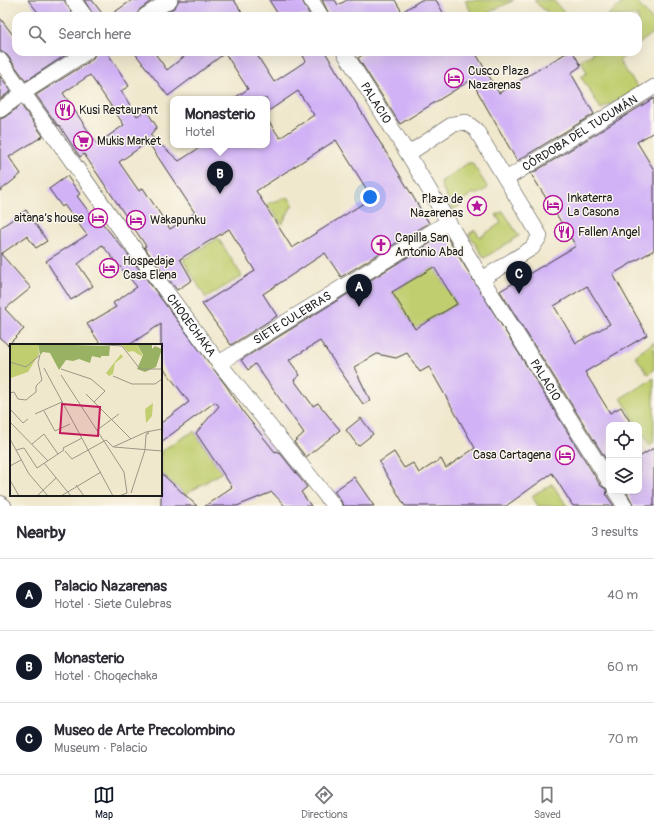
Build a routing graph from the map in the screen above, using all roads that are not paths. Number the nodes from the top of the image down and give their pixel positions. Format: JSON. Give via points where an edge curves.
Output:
{"nodes":[{"id":1,"x":73,"y":0,"type":"edge"},
{"id":2,"x":170,"y":0,"type":"edge"},
{"id":3,"x":311,"y":0,"type":"edge"},
{"id":4,"x":82,"y":12,"type":"edge"},
{"id":5,"x":151,"y":12,"type":"edge"},
{"id":6,"x":318,"y":12,"type":"edge"},
{"id":7,"x":81,"y":56,"type":"edge"},
{"id":8,"x":347,"y":56,"type":"edge"},
{"id":9,"x":0,"y":60,"type":"edge"},
{"id":10,"x":654,"y":87,"type":"edge"},
{"id":11,"x":23,"y":93,"type":"junction"},
{"id":12,"x":0,"y":110,"type":"edge"},
{"id":13,"x":408,"y":154,"type":"junction"},
{"id":14,"x":506,"y":179,"type":"junction"},
{"id":15,"x":448,"y":222,"type":"junction"},
{"id":16,"x":482,"y":279,"type":"junction"},
{"id":17,"x":219,"y":363,"type":"junction"},
{"id":18,"x":606,"y":476,"type":"edge"},
{"id":19,"x":617,"y":494,"type":"edge"},
{"id":20,"x":0,"y":503,"type":"edge"},
{"id":21,"x":4,"y":506,"type":"edge"},
{"id":22,"x":334,"y":506,"type":"edge"},
{"id":23,"x":624,"y":506,"type":"edge"}],
"edges":[{"from":1,"to":4,"type":"street"},
{"from":2,"to":5,"type":"street"},
{"from":3,"to":6,"type":"street"},
{"from":7,"to":11,"type":"street"},
{"from":8,"to":13,"type":"street","name":"PALACIO"},
{"from":9,"to":11,"type":"street","name":"CHOQECHAKA"},
{"from":10,"to":14,"type":"street","name":"CÓRDOBA DEL TUCUMÁN"},
{"from":11,"to":12,"type":"street"},
{"from":11,"to":17,"type":"street","name":"CHOQECHAKA"},
{"from":13,"to":14,"type":"street","via":[[453,124],[466,122],[476,130]]},
{"from":13,"to":15,"type":"street","name":"PALACIO"},
{"from":14,"to":16,"type":"street","via":[[540,236],[532,248]]},
{"from":15,"to":16,"type":"street","name":"PALACIO"},
{"from":15,"to":17,"type":"street","name":"SIETE CULEBRAS"},
{"from":16,"to":18,"type":"street","name":"PALACIO"},
{"from":17,"to":22,"type":"street","name":"CHOQECHAKA"},
{"from":19,"to":23,"type":"street"},
{"from":20,"to":21,"type":"street"}]}
